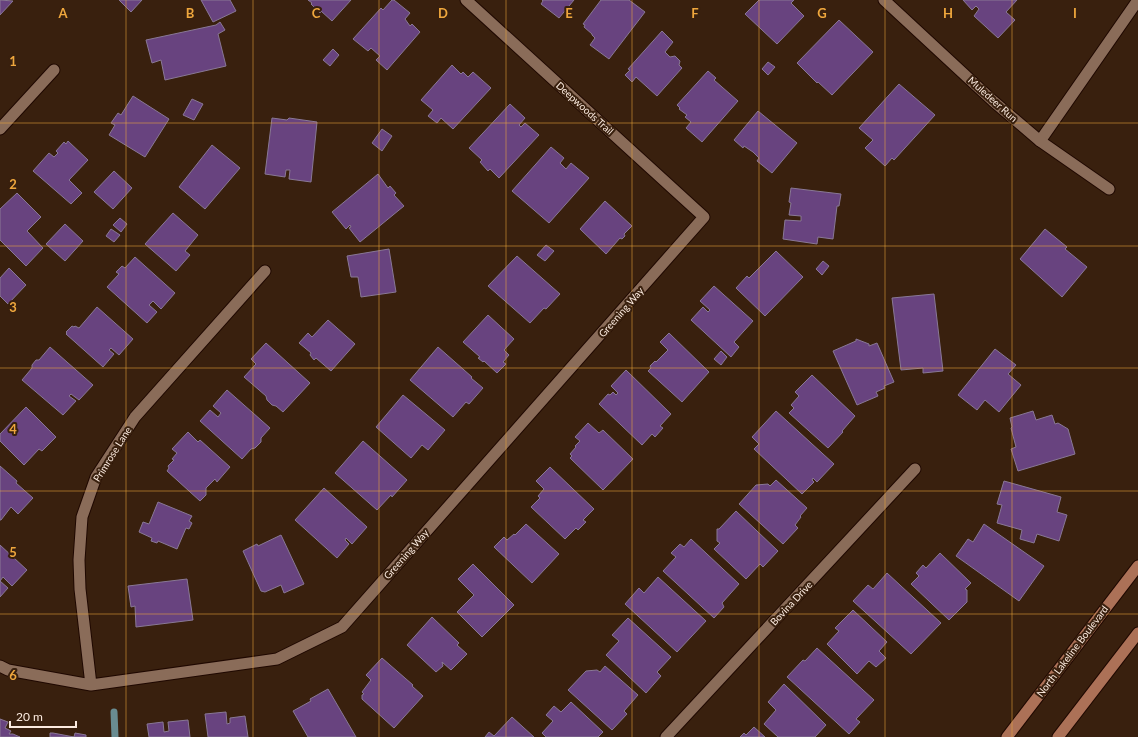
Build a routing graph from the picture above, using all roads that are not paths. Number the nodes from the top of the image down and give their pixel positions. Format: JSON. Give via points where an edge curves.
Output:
{"nodes":[{"id":1,"x":466,"y":0,"type":"edge"},
{"id":2,"x":884,"y":0,"type":"edge"},
{"id":3,"x":1138,"y":0,"type":"edge"},
{"id":4,"x":54,"y":70,"type":"dead end"},
{"id":5,"x":0,"y":129,"type":"edge"},
{"id":6,"x":1040,"y":140,"type":"junction"},
{"id":7,"x":1109,"y":189,"type":"dead end"},
{"id":8,"x":704,"y":217,"type":"joint"},
{"id":9,"x":265,"y":272,"type":"dead end"},
{"id":10,"x":915,"y":470,"type":"dead end"},
{"id":11,"x":1138,"y":566,"type":"edge"},
{"id":12,"x":1138,"y":633,"type":"edge"},
{"id":13,"x":0,"y":666,"type":"edge"},
{"id":14,"x":92,"y":685,"type":"junction"},
{"id":15,"x":666,"y":737,"type":"edge"},
{"id":16,"x":1007,"y":737,"type":"edge"},
{"id":17,"x":1058,"y":737,"type":"edge"}],
"edges":[{"from":1,"to":8,"type":"street","name":"Deepwoods Trail"},
{"from":2,"to":6,"type":"street","name":"Muledeer Run"},
{"from":3,"to":6,"type":"street"},
{"from":4,"to":5,"type":"street"},
{"from":6,"to":7,"type":"street","name":"Muledeer Run"},
{"from":8,"to":14,"type":"street","name":"Greening Way","via":[[342,627],[277,659]]},
{"from":9,"to":14,"type":"street","name":"Primrose Lane","via":[[135,417],[96,476],[82,516],[79,560],[80,590]]},
{"from":10,"to":15,"type":"street","name":"Bovina Drive"},
{"from":11,"to":16,"type":"main road","name":"North Lakeline Boulevard"},
{"from":12,"to":17,"type":"main road"},
{"from":13,"to":14,"type":"street","name":"Greening Way","via":[[8,670]]}]}
